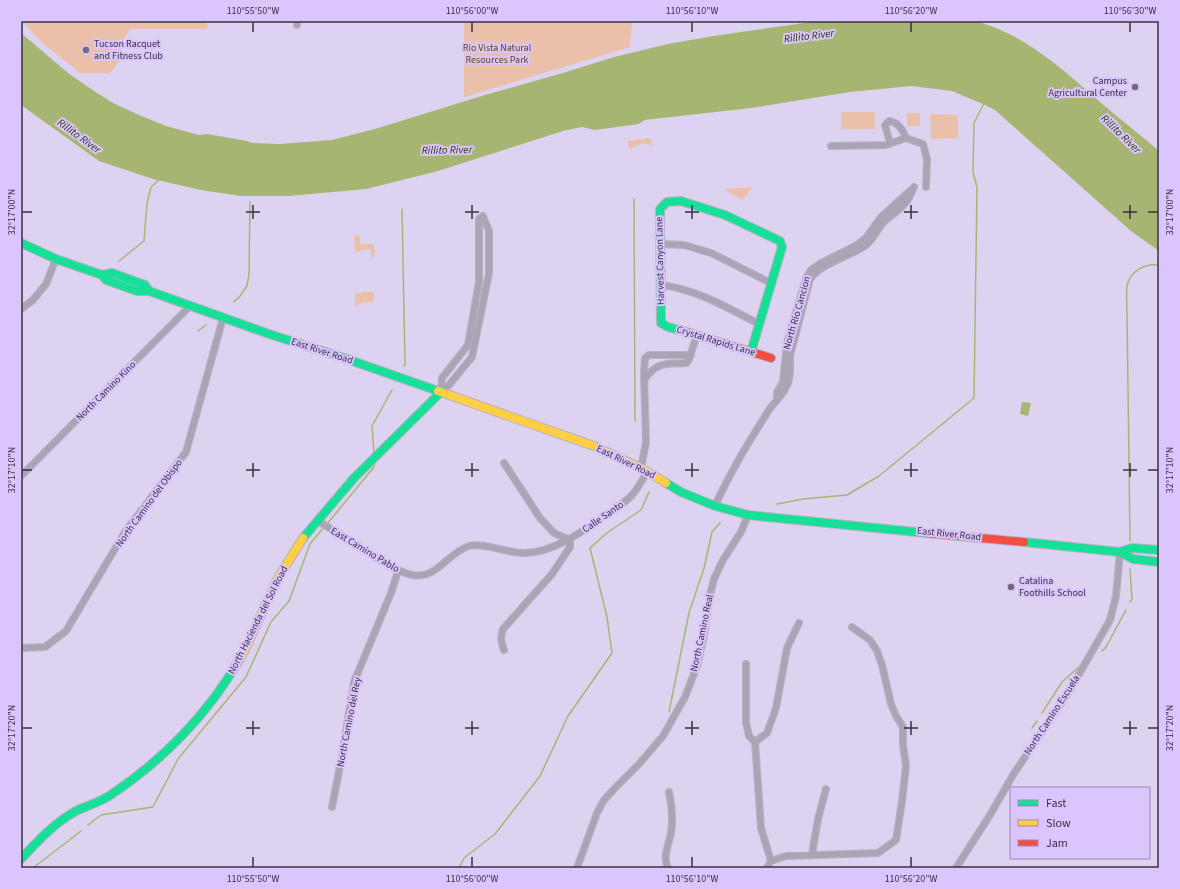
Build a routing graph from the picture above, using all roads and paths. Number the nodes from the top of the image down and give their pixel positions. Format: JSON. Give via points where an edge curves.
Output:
{"nodes":[{"id":1,"x":906,"y":138,"type":"junction"},
{"id":2,"x":890,"y":143,"type":"junction"},
{"id":3,"x":831,"y":146,"type":"dead end"},
{"id":4,"x":926,"y":187,"type":"dead end"},
{"id":5,"x":21,"y":243,"type":"edge"},
{"id":6,"x":660,"y":244,"type":"junction"},
{"id":7,"x":56,"y":259,"type":"junction"},
{"id":8,"x":771,"y":283,"type":"junction"},
{"id":9,"x":661,"y":284,"type":"junction"},
{"id":10,"x":190,"y":306,"type":"junction"},
{"id":11,"x":21,"y":309,"type":"edge"},
{"id":12,"x":223,"y":318,"type":"junction"},
{"id":13,"x":661,"y":323,"type":"joint"},
{"id":14,"x":759,"y":324,"type":"junction"},
{"id":15,"x":697,"y":335,"type":"junction"},
{"id":16,"x":751,"y":352,"type":"junction"},
{"id":17,"x":691,"y":355,"type":"junction"},
{"id":18,"x":771,"y":358,"type":"dead end"},
{"id":19,"x":644,"y":380,"type":"junction"},
{"id":20,"x":441,"y":392,"type":"junction"},
{"id":21,"x":777,"y":399,"type":"junction"},
{"id":22,"x":504,"y":463,"type":"dead end"},
{"id":23,"x":644,"y":470,"type":"junction"},
{"id":24,"x":21,"y":476,"type":"edge"},
{"id":25,"x":715,"y":506,"type":"junction"},
{"id":26,"x":748,"y":515,"type":"junction"},
{"id":27,"x":318,"y":521,"type":"junction"},
{"id":28,"x":570,"y":540,"type":"junction"},
{"id":29,"x":1159,"y":550,"type":"edge"},
{"id":30,"x":1120,"y":552,"type":"junction"},
{"id":31,"x":1159,"y":562,"type":"edge"},
{"id":32,"x":398,"y":571,"type":"junction"},
{"id":33,"x":799,"y":623,"type":"dead end"},
{"id":34,"x":852,"y":627,"type":"dead end"},
{"id":35,"x":21,"y":648,"type":"edge"},
{"id":36,"x":504,"y":650,"type":"dead end"},
{"id":37,"x":746,"y":664,"type":"dead end"},
{"id":38,"x":755,"y":742,"type":"junction"},
{"id":39,"x":826,"y":789,"type":"dead end"},
{"id":40,"x":669,"y":792,"type":"dead end"},
{"id":41,"x":332,"y":807,"type":"dead end"},
{"id":42,"x":812,"y":854,"type":"junction"},
{"id":43,"x":21,"y":859,"type":"edge"},
{"id":44,"x":771,"y":861,"type":"junction"},
{"id":45,"x":577,"y":868,"type":"edge"},
{"id":46,"x":668,"y":868,"type":"edge"},
{"id":47,"x":767,"y":868,"type":"edge"},
{"id":48,"x":956,"y":868,"type":"edge"}],
"edges":[{"from":1,"to":2,"type":"street"},
{"from":1,"to":2,"type":"street","via":[[899,125],[889,121],[885,124]]},
{"from":1,"to":4,"type":"street","via":[[924,144],[927,159]]},
{"from":2,"to":3,"type":"street"},
{"from":5,"to":7,"type":"main road","name":"East River Road"},
{"from":6,"to":8,"type":"street","via":[[684,245],[711,253]]},
{"from":6,"to":8,"type":"main road","name":"Harvest Canyon Lane","via":[[660,209],[667,202],[681,202],[726,215],[780,241],[782,247]]},
{"from":6,"to":9,"type":"main road","name":"Harvest Canyon Lane"},
{"from":7,"to":10,"type":"main road","name":"East River Road","via":[[102,275],[112,273],[146,285],[149,291]]},
{"from":7,"to":11,"type":"street","via":[[46,284],[33,300]]},
{"from":8,"to":14,"type":"main road"},
{"from":9,"to":13,"type":"main road","name":"Harvest Canyon Lane"},
{"from":9,"to":14,"type":"street","via":[[676,286],[710,299]]},
{"from":10,"to":12,"type":"main road","name":"East River Road"},
{"from":10,"to":24,"type":"street","name":"North Camino Kino"},
{"from":12,"to":20,"type":"main road","name":"East River Road"},
{"from":12,"to":35,"type":"street","name":"North Camino del Obispo","via":[[186,452],[125,532],[66,631],[45,647]]},
{"from":13,"to":15,"type":"main road","name":"Crystal Rapids Lane"},
{"from":14,"to":16,"type":"main road"},
{"from":15,"to":16,"type":"main road","name":"Crystal Rapids Lane"},
{"from":15,"to":17,"type":"street"},
{"from":16,"to":18,"type":"main road","name":"Crystal Rapids Lane"},
{"from":17,"to":19,"type":"street","via":[[687,363],[660,365]]},
{"from":17,"to":19,"type":"street","via":[[649,355],[644,358]]},
{"from":19,"to":23,"type":"street"},
{"from":20,"to":20,"type":"street","via":[[472,357],[489,272],[489,231],[483,216],[479,219],[479,282],[468,345],[442,378]]},
{"from":20,"to":23,"type":"main road","name":"East River Road","via":[[594,446]]},
{"from":20,"to":27,"type":"main road","name":"North Hacienda del Sol Road","via":[[354,478]]},
{"from":21,"to":21,"type":"street","name":"North Rio Cancion","via":[[788,383],[790,356],[810,279],[815,272],[872,240],[884,222],[907,201],[914,187],[881,217],[866,238],[811,270],[806,278],[787,343],[783,382]]},
{"from":21,"to":25,"type":"street","name":"North Rio Cancion","via":[[726,482]]},
{"from":22,"to":28,"type":"street","via":[[540,518],[554,532]]},
{"from":23,"to":25,"type":"main road","name":"East River Road","via":[[681,492]]},
{"from":23,"to":28,"type":"street","name":"Calle Santo","via":[[633,494],[624,503]]},
{"from":25,"to":26,"type":"main road","name":"East River Road"},
{"from":26,"to":30,"type":"main road","name":"East River Road"},
{"from":26,"to":45,"type":"street","name":"North Camino Real","via":[[714,579],[697,666],[685,697],[663,736],[604,800]]},
{"from":27,"to":32,"type":"street","name":"East Camino Pablo"},
{"from":27,"to":43,"type":"main road","name":"North Hacienda del Sol Road","via":[[287,563],[245,650],[214,699],[157,760],[110,796],[76,811],[61,821]]},
{"from":28,"to":32,"type":"street","name":"East Camino Pablo","via":[[526,553],[470,546],[428,574],[418,576]]},
{"from":28,"to":36,"type":"street","via":[[570,547],[552,574],[503,629],[500,636]]},
{"from":29,"to":30,"type":"main road","name":"East River Road","via":[[1132,548]]},
{"from":30,"to":31,"type":"main road","name":"East River Road","via":[[1132,559]]},
{"from":30,"to":48,"type":"street","name":"North Camino Escuela","via":[[1116,596],[1110,620],[1070,690],[1013,775]]},
{"from":32,"to":41,"type":"street","name":"North Camino del Rey","via":[[354,682]]},
{"from":33,"to":38,"type":"street","via":[[787,648],[776,708],[767,733]]},
{"from":34,"to":42,"type":"street","via":[[870,640],[877,651],[891,704],[903,727],[906,766],[896,840],[878,854]]},
{"from":37,"to":38,"type":"street","via":[[746,722],[749,736]]},
{"from":38,"to":44,"type":"street","via":[[761,828]]},
{"from":39,"to":42,"type":"street"},
{"from":40,"to":46,"type":"street","via":[[672,805],[671,834],[666,850]]},
{"from":42,"to":44,"type":"street","via":[[786,856]]},
{"from":44,"to":47,"type":"street"}]}
